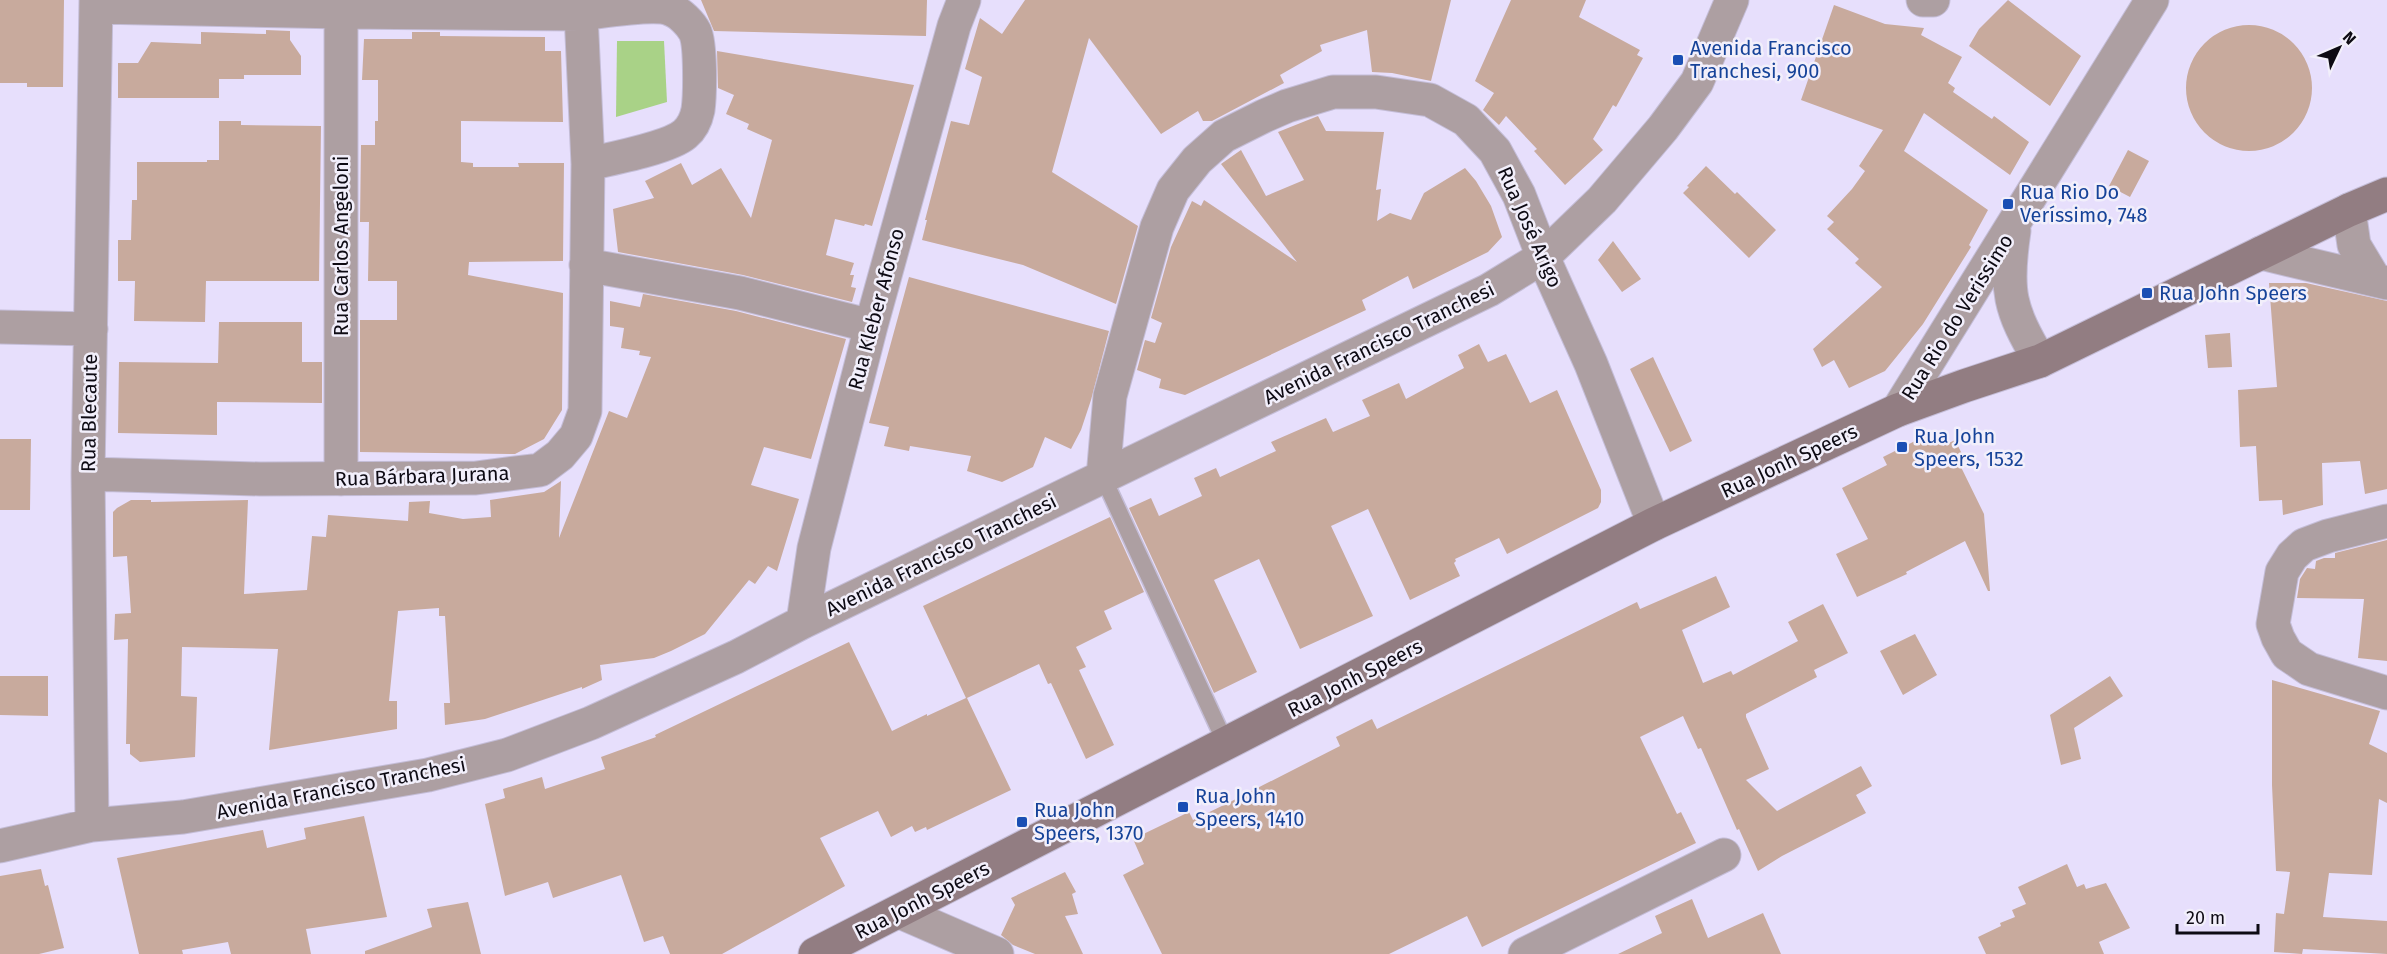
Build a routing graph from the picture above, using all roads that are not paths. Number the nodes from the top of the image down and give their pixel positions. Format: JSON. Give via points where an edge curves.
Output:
{"nodes":[{"id":1,"x":964,"y":0,"type":"edge"},
{"id":2,"x":1732,"y":0,"type":"edge"},
{"id":3,"x":1923,"y":0,"type":"edge"},
{"id":4,"x":1933,"y":0,"type":"edge"},
{"id":5,"x":2151,"y":0,"type":"edge"},
{"id":6,"x":96,"y":3,"type":"edge"},
{"id":7,"x":580,"y":7,"type":"edge"},
{"id":8,"x":341,"y":12,"type":"junction"},
{"id":9,"x":588,"y":164,"type":"junction"},
{"id":10,"x":2387,"y":194,"type":"edge"},
{"id":11,"x":2349,"y":210,"type":"junction"},
{"id":12,"x":2016,"y":223,"type":"junction"},
{"id":13,"x":2261,"y":253,"type":"junction"},
{"id":14,"x":1543,"y":257,"type":"junction"},
{"id":15,"x":586,"y":265,"type":"junction"},
{"id":16,"x":2381,"y":281,"type":"edge"},
{"id":17,"x":871,"y":326,"type":"junction"},
{"id":18,"x":0,"y":327,"type":"edge"},
{"id":19,"x":91,"y":329,"type":"junction"},
{"id":20,"x":2040,"y":361,"type":"junction"},
{"id":21,"x":1898,"y":410,"type":"junction"},
{"id":22,"x":88,"y":474,"type":"junction"},
{"id":23,"x":1103,"y":477,"type":"junction"},
{"id":24,"x":341,"y":479,"type":"junction"},
{"id":25,"x":2387,"y":521,"type":"edge"},
{"id":26,"x":1654,"y":524,"type":"junction"},
{"id":27,"x":803,"y":622,"type":"junction"},
{"id":28,"x":2387,"y":693,"type":"edge"},
{"id":29,"x":1226,"y":744,"type":"junction"},
{"id":30,"x":92,"y":825,"type":"junction"},
{"id":31,"x":0,"y":846,"type":"edge"},
{"id":32,"x":1724,"y":855,"type":"dead end"},
{"id":33,"x":900,"y":912,"type":"junction"},
{"id":34,"x":815,"y":954,"type":"edge"},
{"id":35,"x":997,"y":954,"type":"edge"},
{"id":36,"x":1526,"y":954,"type":"edge"}],
"edges":[{"from":1,"to":17,"type":"street","name":"Rua Kleber Afonso"},
{"from":2,"to":14,"type":"street","name":"Avenida Francisco Tranchesi","via":[[1697,82],[1602,200]]},
{"from":3,"to":4,"type":"street"},
{"from":5,"to":12,"type":"street","name":"Rua Rio do Verissimo"},
{"from":6,"to":8,"type":"street"},
{"from":6,"to":19,"type":"street","name":"Rua Blecaute"},
{"from":7,"to":8,"type":"street"},
{"from":7,"to":9,"type":"street","name":"Rua Bárbara Jurana"},
{"from":7,"to":9,"type":"street","via":[[672,9],[695,32],[699,49],[698,110],[693,125],[683,136]]},
{"from":8,"to":24,"type":"street","name":"Rua Carlos Angeloni"},
{"from":9,"to":15,"type":"street","name":"Rua Bárbara Jurana"},
{"from":10,"to":11,"type":"main road","name":"Rua Jonh Speers"},
{"from":11,"to":13,"type":"main road","name":"Rua Jonh Speers"},
{"from":11,"to":16,"type":"street","via":[[2354,245]]},
{"from":12,"to":20,"type":"street","name":"Rua Rio do Verissimo","via":[[2009,266],[2010,299]]},
{"from":12,"to":21,"type":"street","name":"Rua Rio do Verissimo"},
{"from":13,"to":16,"type":"street"},
{"from":13,"to":20,"type":"main road","name":"Rua Jonh Speers"},
{"from":14,"to":23,"type":"street","name":"Avenida Francisco Tranchesi","via":[[1489,290]]},
{"from":14,"to":23,"type":"street","name":"Rua José Arigo","via":[[1519,195],[1495,151],[1466,120],[1430,100],[1376,92],[1333,92],[1287,106],[1224,136],[1197,160],[1173,190],[1157,227],[1110,396]]},
{"from":14,"to":26,"type":"street","name":"Rua José Arigo","via":[[1591,364]]},
{"from":15,"to":17,"type":"street","via":[[740,293]]},
{"from":15,"to":24,"type":"street","name":"Rua Bárbara Jurana","via":[[585,411],[576,436],[560,455],[540,470],[476,478]]},
{"from":17,"to":27,"type":"street","name":"Rua Kleber Afonso","via":[[814,548]]},
{"from":18,"to":19,"type":"street"},
{"from":19,"to":22,"type":"street","name":"Rua Blecaute"},
{"from":20,"to":21,"type":"main road","name":"Rua Jonh Speers"},
{"from":21,"to":26,"type":"main road","name":"Rua Jonh Speers"},
{"from":22,"to":24,"type":"street","name":"Rua Bárbara Jurana"},
{"from":22,"to":30,"type":"street","name":"Rua Blecaute"},
{"from":23,"to":27,"type":"street","name":"Avenida Francisco Tranchesi"},
{"from":23,"to":29,"type":"lane"},
{"from":25,"to":28,"type":"street","via":[[2304,545],[2282,572],[2273,624],[2287,654],[2308,669]]},
{"from":26,"to":29,"type":"main road","name":"Rua Jonh Speers"},
{"from":27,"to":30,"type":"street","name":"Avenida Francisco Tranchesi","via":[[591,723],[507,754],[428,776],[183,817]]},
{"from":29,"to":33,"type":"main road","name":"Rua Jonh Speers"},
{"from":30,"to":31,"type":"street","name":"Avenida Francisco Tranchesi"},
{"from":32,"to":36,"type":"street"},
{"from":33,"to":34,"type":"main road","name":"Rua Jonh Speers"},
{"from":33,"to":35,"type":"street"}]}
